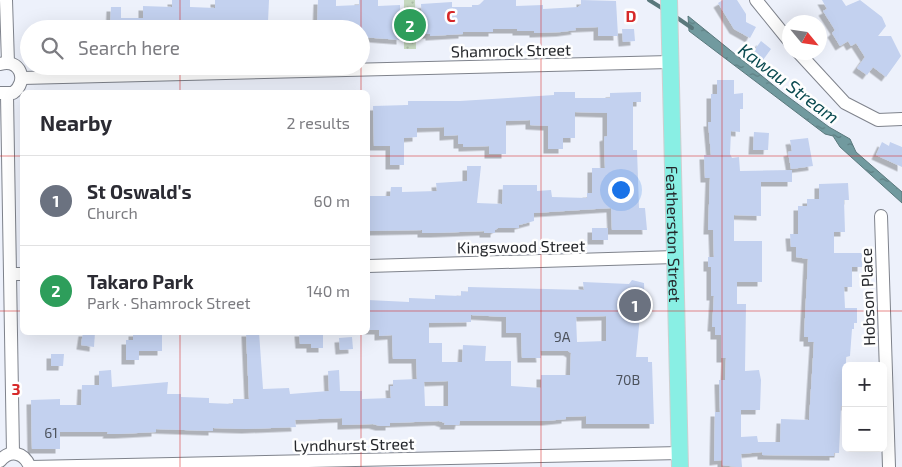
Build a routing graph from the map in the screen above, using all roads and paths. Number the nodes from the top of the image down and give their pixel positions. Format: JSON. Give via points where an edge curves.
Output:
{"nodes":[{"id":1,"x":6,"y":0,"type":"edge"},
{"id":2,"x":669,"y":0,"type":"edge"},
{"id":3,"x":756,"y":0,"type":"edge"},
{"id":4,"x":782,"y":32,"type":"edge"},
{"id":5,"x":805,"y":60,"type":"edge"},
{"id":6,"x":670,"y":62,"type":"junction"},
{"id":7,"x":4,"y":63,"type":"edge"},
{"id":8,"x":20,"y":69,"type":"edge"},
{"id":9,"x":370,"y":69,"type":"edge"},
{"id":10,"x":21,"y":75,"type":"edge"},
{"id":11,"x":144,"y":75,"type":"edge"},
{"id":12,"x":22,"y":78,"type":"junction"},
{"id":13,"x":3,"y":94,"type":"edge"},
{"id":14,"x":902,"y":119,"type":"edge"},
{"id":15,"x":881,"y":216,"type":"dead end"},
{"id":16,"x":675,"y":258,"type":"junction"},
{"id":17,"x":370,"y":266,"type":"edge"},
{"id":18,"x":16,"y":274,"type":"edge"},
{"id":19,"x":13,"y":453,"type":"junction"},
{"id":20,"x":680,"y":460,"type":"edge"},
{"id":21,"x":0,"y":461,"type":"edge"},
{"id":22,"x":30,"y":467,"type":"edge"},
{"id":23,"x":889,"y":467,"type":"edge"}],
"edges":[{"from":1,"to":7,"type":"street"},
{"from":2,"to":6,"type":"main road","name":"Featherston Street"},
{"from":3,"to":4,"type":"street"},
{"from":5,"to":14,"type":"street","via":[[845,103],[878,120]]},
{"from":6,"to":9,"type":"street","name":"Shamrock Street"},
{"from":6,"to":16,"type":"main road","name":"Featherston Street"},
{"from":7,"to":8,"type":"street"},
{"from":10,"to":12,"type":"street"},
{"from":11,"to":12,"type":"street","name":"Shamrock Street"},
{"from":12,"to":13,"type":"street","via":[[19,89]]},
{"from":13,"to":18,"type":"street"},
{"from":15,"to":23,"type":"street","name":"Hobson Place"},
{"from":16,"to":17,"type":"street","name":"Kingswood Street"},
{"from":16,"to":20,"type":"main road","name":"Featherston Street"},
{"from":18,"to":19,"type":"street"},
{"from":19,"to":21,"type":"street"},
{"from":19,"to":22,"type":"street","via":[[21,454]]},
{"from":20,"to":22,"type":"street","name":"Lyndhurst Street"}]}
